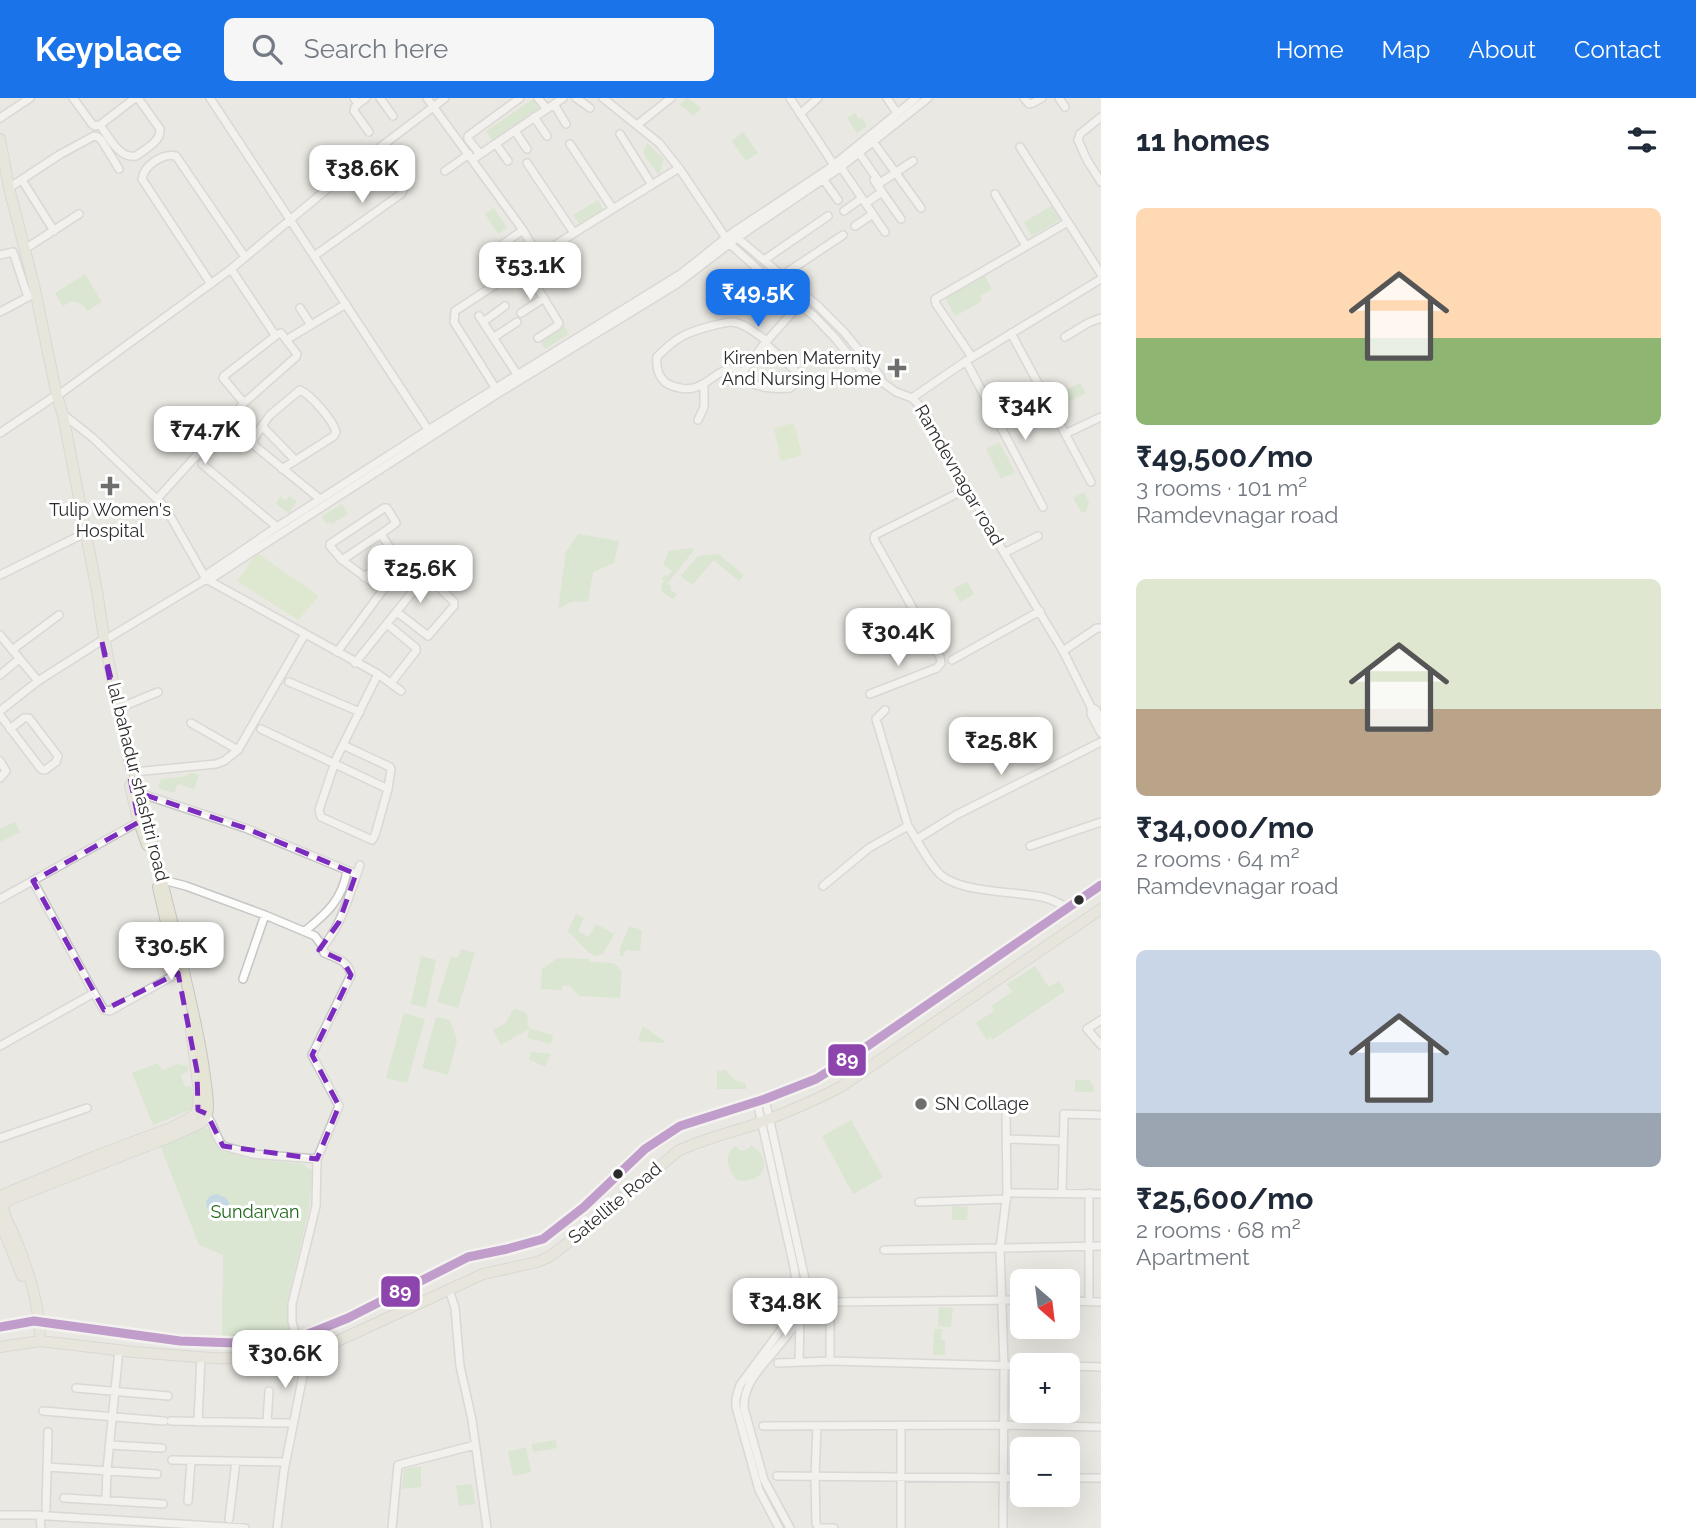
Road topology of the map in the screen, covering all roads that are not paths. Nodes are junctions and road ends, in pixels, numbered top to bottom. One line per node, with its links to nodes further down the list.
1 (30, 98): 33 (street)
2 (74, 98): 35 (street)
3 (136, 98): 35 (street); 35 (street)
4 (210, 98): 76 (street)
5 (366, 98): 23 (street)
6 (380, 98): 30 (street)
7 (427, 98): 24 (street)
8 (445, 98): 24 (street)
9 (520, 98): 48 (street)
10 (538, 98): 25 (street)
11 (563, 98): 25 (street)
12 (576, 98): 27 (street)
13 (603, 98): 36 (street)
14 (671, 98): 36 (street)
15 (790, 98): 29 (street)
16 (818, 98): 29 (street)
17 (887, 98): 28 (street)
18 (916, 98): 28 (street)
19 (929, 98): 42 (street)
20 (1024, 98): 21 (street)
21 (1042, 98)
22 (1059, 98): 26 (street)
23 (356, 101): 38 (street)
24 (433, 106): 46 (street); 50 (street)
25 (550, 106): 31 (street); 34 (street)
26 (1065, 107)
27 (590, 108)
28 (897, 113): 42 (street)
29 (800, 114): 54 (street)
30 (393, 116)
31 (534, 117): 37 (street); 40 (street)
32 (1101, 117): 62 (street)
33 (0, 118)
34 (566, 124)
35 (100, 125)
36 (637, 125): 56 (street)
37 (515, 131): 43 (street); 47 (street)
38 (369, 132)
39 (620, 134): 63 (street)
40 (547, 136)
41 (0, 139): 64 (main road, lal bahadur shashtri road)
42 (871, 139): 49 (street); 54 (street); 59 (street)
43 (496, 144): 48 (street); 51 (street)
44 (570, 144): 69 (street)
45 (1020, 147): 77 (street)
46 (379, 148): 76 (street); 89 (street)
47 (527, 149)
48 (480, 154): 50 (street)
49 (858, 154): 54 (street); 59 (street); 65 (street)
50 (471, 156): 58 (street); 80 (street)
51 (508, 161)
52 (913, 161): 59 (street)
53 (527, 163): 82 (street)
54 (837, 164): 60 (street); 68 (street); 84 (street)
55 (0, 168): 98 (main road)
56 (679, 168): 63 (street); 84 (street)
57 (119, 169): 61 (street)
58 (445, 171)
59 (895, 173): 70 (street)
60 (823, 179): 67 (street); 84 (street)
61 (22, 180): 64 (street); 79 (street)
62 (1101, 183)
63 (652, 185): 69 (street)
64 (9, 188): 87 (main road, lal bahadur shashtri road)
65 (882, 192): 68 (street); 75 (street)
66 (995, 194): 86 (street)
67 (838, 201)
68 (864, 201): 71 (street); 73 (street)
69 (613, 208): 82 (street)
70 (920, 208)
71 (844, 211)
72 (79, 214): 79 (street)
73 (873, 214): 78 (street); 81 (street)
74 (828, 216): 92 (street)
75 (901, 219)
76 (290, 220): 89 (street); 91 (street)
77 (1068, 222): 86 (street); 96 (street)
78 (855, 226)
79 (54, 230): 87 (street)
80 (523, 230): 85 (street); 90 (street)
81 (885, 232)
82 (574, 233): 90 (street)
83 (843, 235): 95 (street)
84 (731, 238): 92 (street, Ramdevnagar road); 101 (street, Ramdevnagar road); 118 (street); 123 (street)
85 (502, 244)
86 (1026, 246): 116 (street)
87 (25, 249): 98 (main road, lal bahadur shashtri road)
88 (0, 255): 98 (street)
89 (314, 256): 100 (street)
90 (538, 256): 93 (street)
91 (245, 257): 94 (street); 97 (street)
92 (764, 260): 95 (street, Ramdevnagar road)
93 (524, 266): 99 (street); 123 (street)
94 (231, 270): 97 (street); 109 (street)
95 (783, 275): 121 (street, Ramdevnagar road)
96 (1101, 277): 110 (street, Ramdevnagar road)
97 (211, 284): 124 (street)
98 (32, 295): 104 (street); 124 (main road, lal bahadur shashtri road)
99 (544, 298): 105 (street); 114 (street)
100 (346, 304): 108 (street); 132 (street)
101 (799, 305): 115 (street); 121 (street, Ramdevnagar road)
102 (505, 306): 113 (street)
103 (300, 308): 108 (street)
104 (0, 311)
105 (521, 313)
106 (1101, 318): 112 (street)
107 (517, 322): 113 (street)
108 (311, 325): 111 (street)
109 (273, 332)
110 (1010, 333): 116 (street, Ramdevnagar road); 133 (street)
111 (291, 337)
112 (1065, 337)
113 (493, 338): 118 (street)
114 (538, 338)
115 (766, 342): 117 (street); 119 (street); 122 (street)
116 (969, 358): 125 (street, Ramdevnagar road); 141 (street)
117 (743, 373): 119 (street); 122 (street)
118 (517, 374): 123 (street)
119 (800, 375): 120 (street)
120 (824, 381)
121 (882, 382): 125 (street, Ramdevnagar road)
122 (704, 384): 129 (street)
123 (497, 391): 132 (street)
124 (55, 397): 127 (main road, lal bahadur shashtri road); 131 (street); 144 (main road)
125 (912, 398): 138 (street, Ramdevnagar road)
126 (244, 403): 126 (street); 139 (street)
127 (63, 415): 139 (street); 160 (main road, lal bahadur shashtri road)
128 (1101, 417): 133 (street)
129 (698, 420)
130 (261, 426): 134 (street); 134 (street); 136 (street)
131 (0, 433)
132 (430, 433): 140 (street); 151 (street)
133 (1065, 434): 137 (street)
134 (295, 460): 136 (street)
135 (202, 464): 142 (street)
136 (282, 469): 140 (street)
137 (1091, 482)
138 (968, 488): 146 (street, Ramdevnagar road); 174 (street)
139 (157, 499): 151 (street)
140 (320, 499): 142 (street)
141 (1044, 508)
142 (277, 527): 151 (street)
143 (381, 534): 147 (street); 148 (street); 148 (street)
144 (81, 535): 149 (street); 160 (main road)
145 (1038, 536): 146 (street, Ramdevnagar road)
146 (1004, 553): 153 (street, Ramdevnagar road)
147 (395, 556): 150 (street); 152 (street)
148 (342, 560): 150 (street)
149 (0, 575)
150 (364, 577): 152 (street)
151 (207, 578): 158 (street); 160 (street)
152 (383, 590): 163 (street)
153 (1040, 611): 162 (street, Ramdevnagar road); 165 (street)
154 (397, 612): 154 (street); 156 (street)
155 (59, 615): 161 (street)
156 (387, 624): 166 (street); 171 (street)
157 (1101, 628): 162 (street)
158 (305, 634): 163 (street); 187 (street)
159 (2, 640): 161 (street)
160 (103, 640): 169 (street); 176 (main road, lal bahadur shashtri road); 194 (main road)
161 (12, 650): 164 (street)
162 (1063, 651): 175 (street, Ramdevnagar road)
163 (337, 652): 166 (street)
164 (19, 659): 168 (street); 169 (street)
165 (952, 660)
166 (355, 663): 167 (street)
167 (378, 674): 171 (street); 178 (street)
168 (0, 675)
169 (38, 681): 179 (street)
170 (289, 682): 178 (street)
171 (391, 683): 172 (street)
172 (401, 691)
173 (158, 692): 176 (street)
174 (870, 694)
175 (1091, 707): 180 (street, Ramdevnagar road); 184 (street, Ramdevnagar road)
176 (119, 708): 190 (main road, lal bahadur shashtri road)
177 (886, 710): 196 (street)
178 (360, 712): 186 (street)
179 (0, 713): 182 (street)
180 (1101, 720)
181 (191, 723): 187 (street)
182 (10, 729): 182 (street)
183 (261, 729): 189 (street)
184 (1101, 733)
185 (1101, 742): 197 (street)
186 (343, 745): 189 (street); 192 (street)
187 (238, 750): 190 (street)
188 (0, 761): 191 (street)
189 (335, 764): 192 (street); 192 (street)
190 (134, 772): 193 (main road, lal bahadur shashtri road)
191 (0, 778)
192 (388, 789)
193 (139, 793): 194 (main road, lal bahadur shashtri road); 200 (street)
194 (142, 820): 202 (main road, lal bahadur shashtri road); 203 (street); 212 (main road)
195 (1101, 822): 198 (street)
196 (908, 826): 197 (street); 205 (street)
197 (916, 839): 207 (street)
198 (1030, 846)
199 (359, 865): 201 (street)
200 (347, 871): 201 (street); 210 (street)
201 (356, 874): 211 (street)
202 (163, 880): 209 (street); 220 (main road, lal bahadur shashtri road)
203 (33, 881): 206 (street); 214 (street)
204 (1101, 885): 207 (main road, Satellite Road)
205 (823, 886)
206 (0, 899)
207 (1067, 908): 218 (main road, Satellite Road)
208 (1101, 909): 223 (main road, Satellite Road)
209 (265, 915): 210 (street); 213 (street)
210 (305, 931): 211 (street)
211 (323, 947): 227 (street)
212 (177, 973): 214 (street); 220 (main road)
213 (243, 979)
214 (93, 992): 217 (street)
215 (1101, 1020): 216 (street)
216 (1101, 1045)
217 (0, 1046)
218 (761, 1100): 223 (street); 248 (main road, Satellite Road)
219 (87, 1108): 224 (street)
220 (202, 1112): 227 (street); 232 (main road)
221 (1006, 1112): 225 (street)
222 (1101, 1115): 226 (street)
223 (766, 1120): 239 (main road, Satellite Road); 245 (street)
224 (0, 1138)
225 (1007, 1139): 226 (street); 231 (street)
226 (1063, 1141): 228 (street)
227 (317, 1159): 248 (street)
228 (1062, 1193): 229 (street); 231 (street)
229 (1089, 1193): 230 (street); 236 (street)
230 (1101, 1194)
231 (1007, 1196): 233 (street); 237 (street)
232 (1, 1201): 246 (main road)
233 (919, 1202)
234 (0, 1221): 246 (main road)
235 (1101, 1246): 236 (street)
236 (1088, 1247): 237 (street); 243 (street)
237 (1000, 1248): 238 (street); 240 (street)
238 (884, 1250)
239 (449, 1289): 252 (main road, Satellite Road); 278 (street)
240 (1002, 1300): 241 (street); 254 (street); 257 (street)
241 (1010, 1300)
242 (1080, 1302): 243 (street)
243 (1088, 1302): 244 (street)
244 (1101, 1302)
245 (797, 1312): 255 (street); 261 (street)
246 (37, 1322): 247 (main road, Satellite Road); 248 (main road, Satellite Road); 249 (main road)
247 (0, 1327)
248 (296, 1339)
249 (37, 1341): 250 (main road, Satellite Road); 251 (main road, Satellite Road)
250 (0, 1348)
251 (119, 1350): 253 (main road, Satellite Road); 263 (street)
252 (302, 1355): 253 (main road, Satellite Road); 283 (street)
253 (201, 1357): 268 (street)
254 (830, 1361): 255 (street); 257 (street)
255 (799, 1362): 256 (street)
256 (778, 1363)
257 (1004, 1365): 258 (street); 272 (street)
258 (1010, 1365)
259 (1080, 1366): 260 (street)
260 (1101, 1367)
261 (746, 1382): 306 (street); 307 (street)
262 (76, 1388): 263 (street)
263 (115, 1391): 265 (street); 267 (street)
264 (269, 1391): 269 (street)
265 (167, 1396)
266 (43, 1411): 267 (street)
267 (112, 1417): 268 (street); 277 (street)
268 (198, 1422): 269 (street)
269 (267, 1423): 270 (street)
270 (288, 1423)
271 (901, 1425): 272 (street); 274 (street); 289 (street)
272 (1003, 1425): 275 (street); 290 (street)
273 (762, 1426): 274 (street)
274 (817, 1426): 288 (street)
275 (1101, 1427)
276 (48, 1432): 284 (street)
277 (109, 1445): 279 (street); 285 (street)
278 (475, 1445): 304 (street); 305 (street)
279 (162, 1448)
280 (172, 1460): 281 (street)
281 (191, 1461): 282 (street); 296 (street)
282 (236, 1461): 283 (street); 300 (street)
283 (285, 1462): 303 (street)
284 (47, 1467): 285 (street); 298 (street)
285 (107, 1470): 286 (street); 295 (street)
286 (157, 1474)
287 (777, 1476): 288 (street)
288 (815, 1476): 289 (street); 308 (street)
289 (902, 1477): 290 (street); 309 (street)
290 (1003, 1478): 291 (street); 310 (street)
291 (1010, 1478)
292 (1080, 1478): 293 (street)
293 (1101, 1478)
294 (64, 1499): 295 (street)
295 (106, 1500): 297 (street)
296 (188, 1501)
297 (163, 1504)
298 (43, 1512): 299 (street); 301 (street); 302 (street)
299 (0, 1515)
300 (229, 1519)
301 (41, 1528)
302 (245, 1528)
303 (277, 1528)
304 (392, 1528)
305 (487, 1528)
306 (779, 1528)
307 (790, 1528)
308 (834, 1528)
309 (901, 1528)
310 (1003, 1528)

